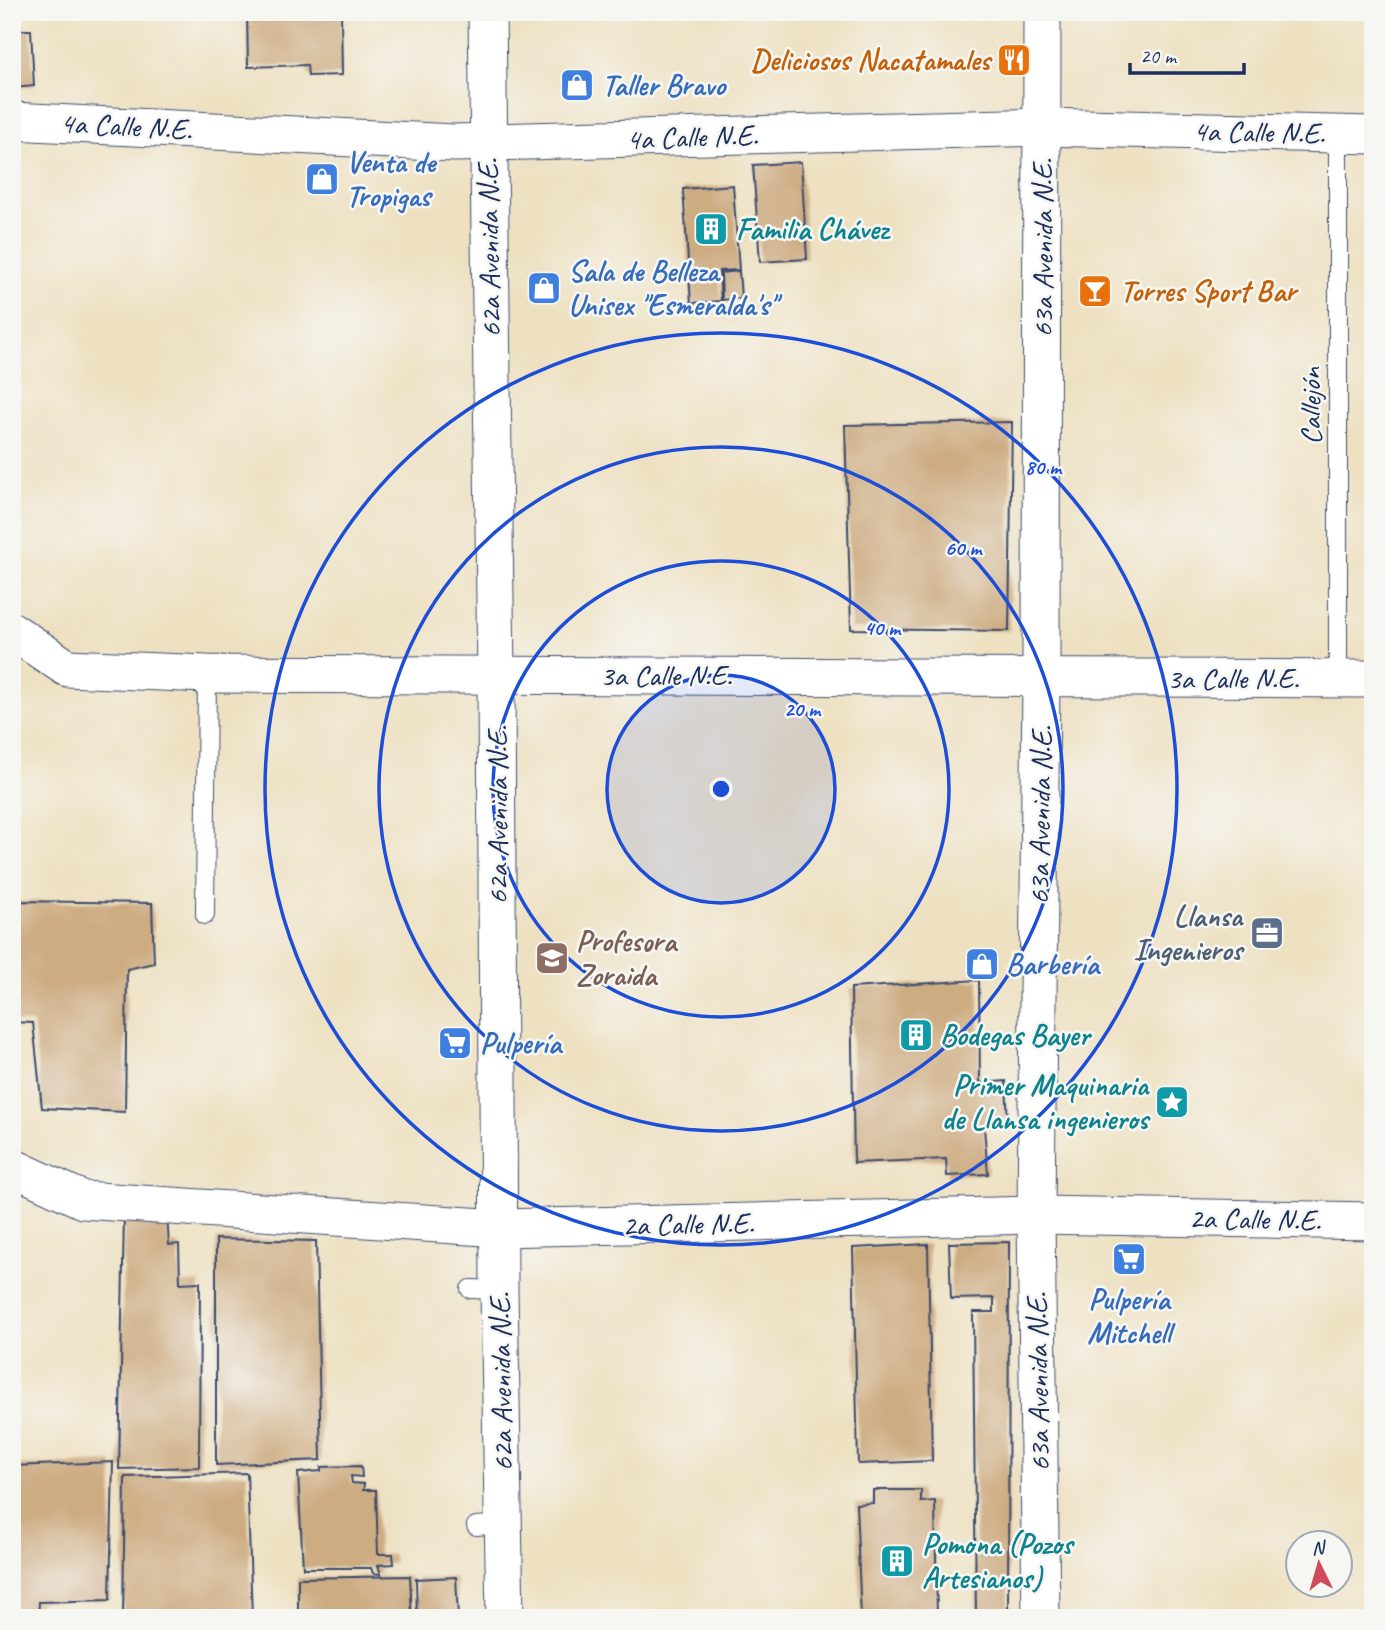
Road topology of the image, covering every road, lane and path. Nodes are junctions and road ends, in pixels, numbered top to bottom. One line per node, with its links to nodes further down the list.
1 (487, 12): 6 (street, 62a Avenida N.E.)
2 (1042, 12): 4 (street, 63a Avenida N.E.)
3 (12, 121): 6 (street, 4a Calle N.E.)
4 (1042, 127): 5 (street, 4a Calle N.E.); 6 (street, 4a Calle N.E.); 10 (street, 63a Avenida N.E.)
5 (1355, 134): 11 (lane, Callejón)
6 (488, 142): 9 (street, 62a Avenida N.E.)
7 (12, 631): 8 (street, 3a Calle N.E.)
8 (207, 674): 9 (street, 3a Calle N.E.); 12 (lane)
9 (496, 674): 10 (street, 3a Calle N.E.); 16 (street, 62a Avenida N.E.)
10 (1041, 678): 11 (street, 3a Calle N.E.); 14 (street, 63a Avenida N.E.)
11 (1355, 679)
12 (205, 915)
13 (12, 1167): 16 (street, 2a Calle N.E.)
14 (1036, 1216): 15 (street, 2a Calle N.E.); 16 (street, 2a Calle N.E.); 18 (street, 63a Avenida N.E.)
15 (1373, 1221)
16 (499, 1228): 17 (street, 62a Avenida N.E.)
17 (505, 1618)
18 (1041, 1618)

